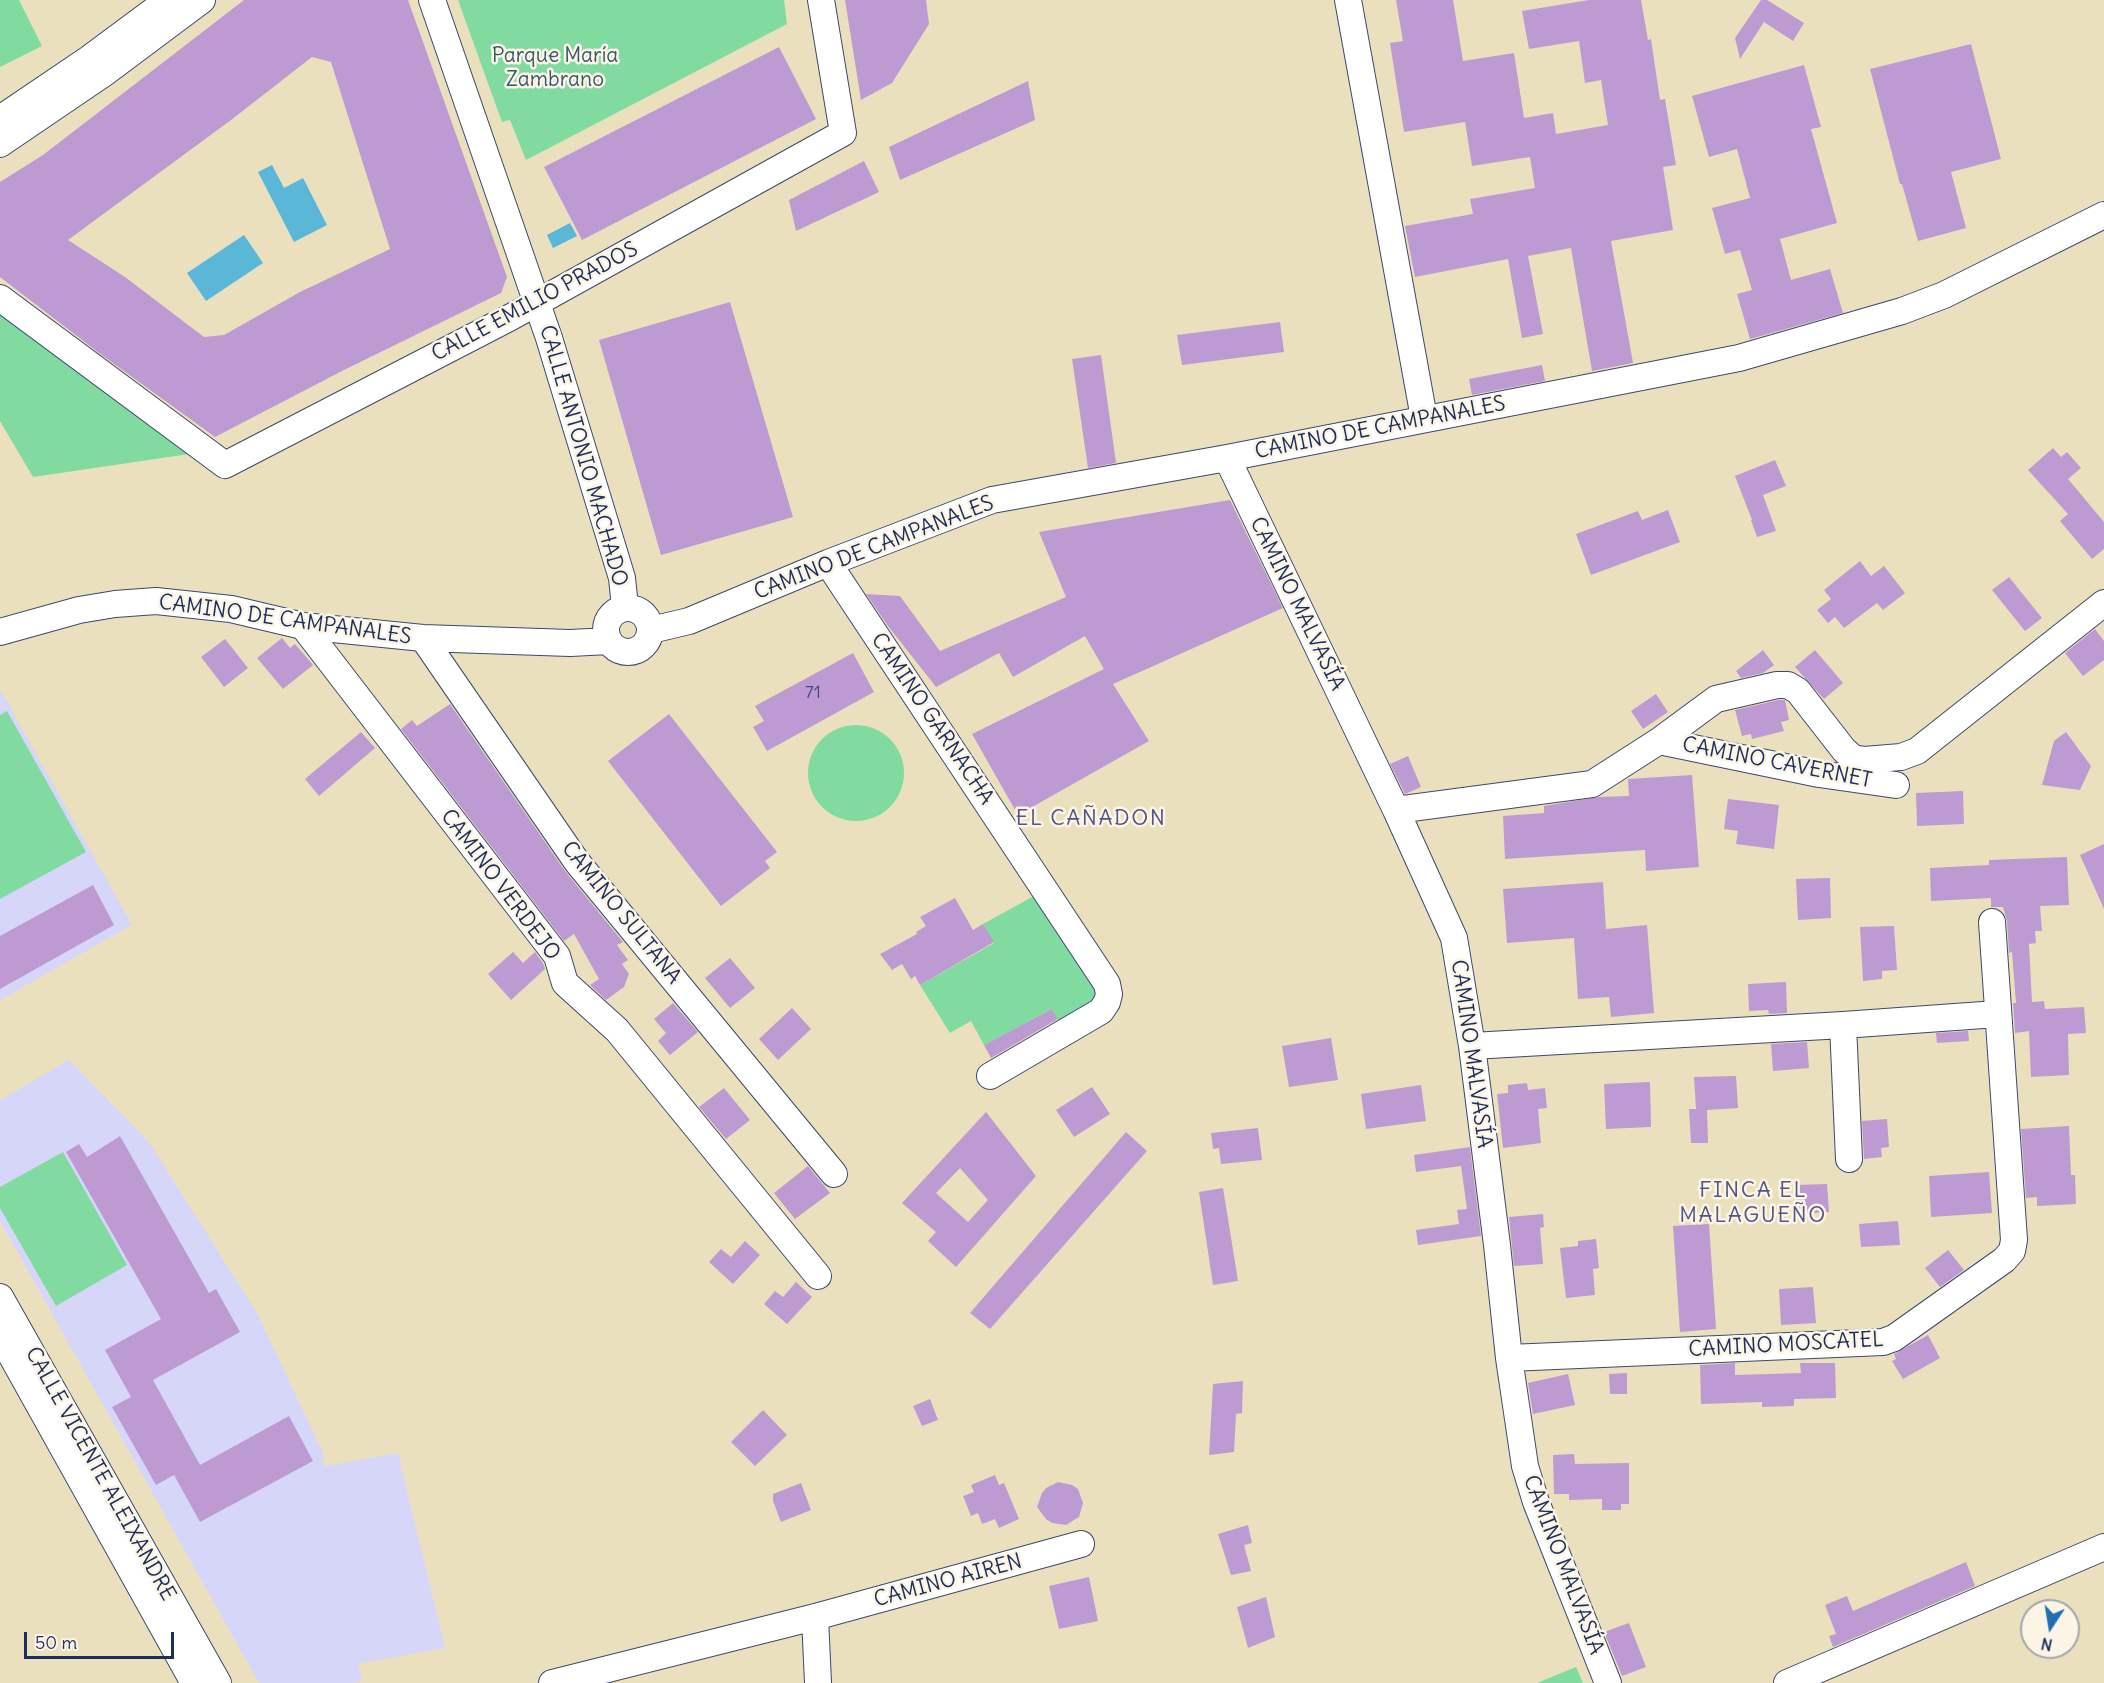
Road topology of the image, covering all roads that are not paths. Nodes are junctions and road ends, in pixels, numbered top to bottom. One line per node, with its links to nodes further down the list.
1 (168, 0): 6 (street)
2 (202, 0): 7 (street)
3 (432, 0): 10 (street, CALLE ANTONIO MACHADO)
4 (821, 0): 10 (street, CALLE EMILIO PRADOS)
5 (1348, 0): 11 (street)
6 (0, 119)
7 (0, 144)
8 (2104, 215): 11 (street, CAMINO DE CAMPANALES)
9 (0, 298): 10 (street, CALLE EMILIO PRADOS)
10 (537, 302): 15 (street, CALLE ANTONIO MACHADO)
11 (1424, 418): 12 (street, CAMINO DE CAMPANALES)
12 (1227, 458): 13 (street, CAMINO DE CAMPANALES); 23 (street, CAMINO MALVASÍA)
13 (828, 563): 17 (street, CAMINO DE CAMPANALES); 28 (street, CAMINO GARNACHA)
14 (2104, 603): 21 (street)
15 (625, 607): 17 (street); 20 (street)
16 (303, 626): 18 (street, CAMINO DE CAMPANALES); 19 (street, CAMINO DE CAMPANALES); 31 (street, CAMINO VERDEJO)
17 (651, 630): 20 (street)
18 (0, 632)
19 (423, 638): 20 (street, CAMINO DE CAMPANALES); 30 (street, CAMINO SULTANA)
20 (609, 641)
21 (1659, 741): 22 (street, CAMINO CAVERNET); 23 (street)
22 (1896, 784)
23 (1396, 810): 27 (street, CAMINO MALVASÍA)
24 (1992, 922): 25 (street, CAMINO MOSCATEL)
25 (1997, 1014): 26 (street); 34 (street, CAMINO MOSCATEL)
26 (1844, 1025): 27 (street); 29 (street)
27 (1472, 1046): 34 (street, CAMINO MALVASÍA)
28 (990, 1076)
29 (1849, 1159)
30 (834, 1174)
31 (818, 1275)
32 (0, 1297): 39 (street, CALLE VICENTE ALEIXANDRE)
33 (0, 1335): 38 (street)
34 (1509, 1358): 42 (street, CAMINO MALVASÍA)
35 (1081, 1544): 37 (street, CAMINO AIREN)
36 (2104, 1547): 43 (street)
37 (815, 1617): 40 (street, CAMINO AIREN); 41 (street)
38 (194, 1683)
39 (218, 1683)
40 (552, 1683)
41 (818, 1683)
42 (1608, 1683)
43 (1787, 1683)

